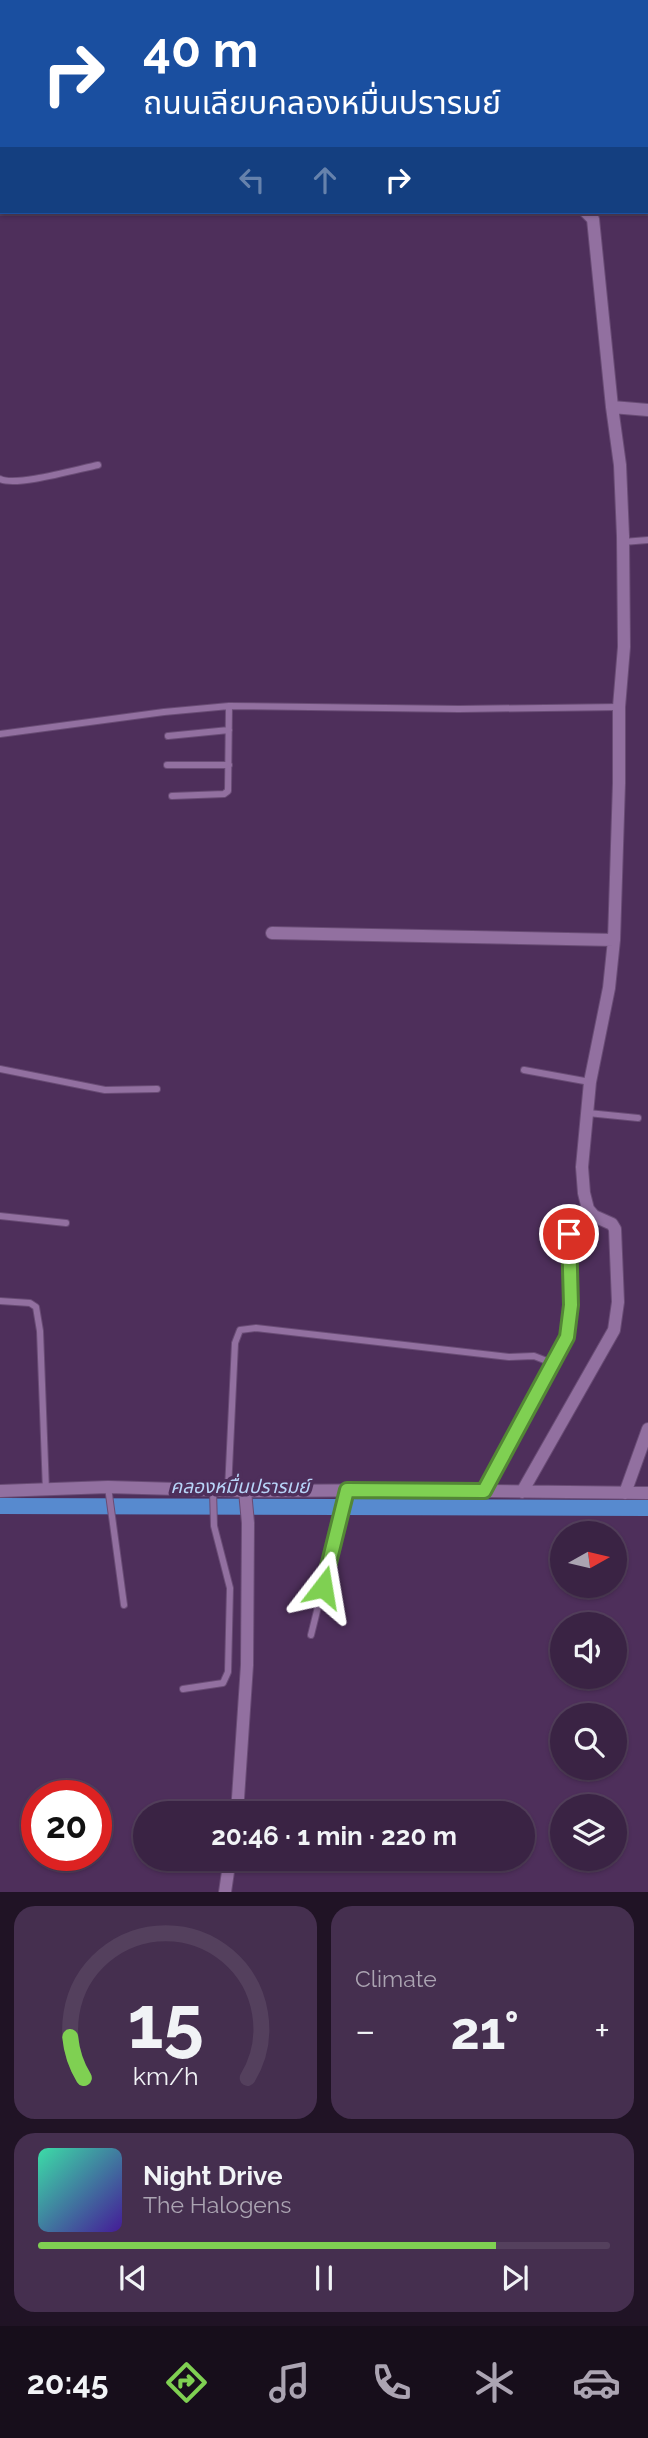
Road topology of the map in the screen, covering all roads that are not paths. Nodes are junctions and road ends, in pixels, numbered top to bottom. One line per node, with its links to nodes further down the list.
1 (588, 214): 2 (street)
2 (612, 407): 3 (street); 7 (street)
3 (648, 411)
4 (98, 465): 5 (lane)
5 (0, 480)
6 (648, 540): 7 (lane)
7 (623, 542): 9 (street)
8 (229, 706): 9 (lane); 10 (lane); 11 (lane)
9 (619, 707): 17 (street)
10 (229, 730): 12 (lane); 14 (lane)
11 (0, 734)
12 (168, 736)
13 (167, 765): 14 (lane)
14 (229, 765): 15 (lane)
15 (172, 796)
16 (272, 933): 17 (street)
17 (614, 940): 20 (street)
18 (0, 1069): 21 (lane)
19 (524, 1070): 20 (lane)
20 (590, 1082): 22 (street)
21 (157, 1089)
22 (588, 1113): 23 (lane); 38 (street)
23 (638, 1118)
24 (569, 1211): 28 (lane)
25 (0, 1216): 26 (lane)
26 (66, 1223)
27 (0, 1301): 35 (lane)
28 (552, 1363): 32 (lane); 37 (lane)
29 (648, 1429): 39 (street)
30 (108, 1487): 31 (street); 35 (street); 41 (lane)
31 (213, 1490): 32 (street); 43 (lane)
32 (228, 1490): 36 (street)
33 (347, 1490): 36 (street); 37 (street); 42 (lane)
34 (0, 1491): 35 (street)
35 (46, 1491)
36 (246, 1491): 44 (street)
37 (484, 1491): 38 (street)
38 (522, 1492): 39 (street)
39 (625, 1493): 40 (street)
40 (648, 1493)
41 (124, 1605)
42 (311, 1635)
43 (183, 1689)
44 (238, 1801)
45 (228, 1871): 46 (street)
46 (225, 1892)

